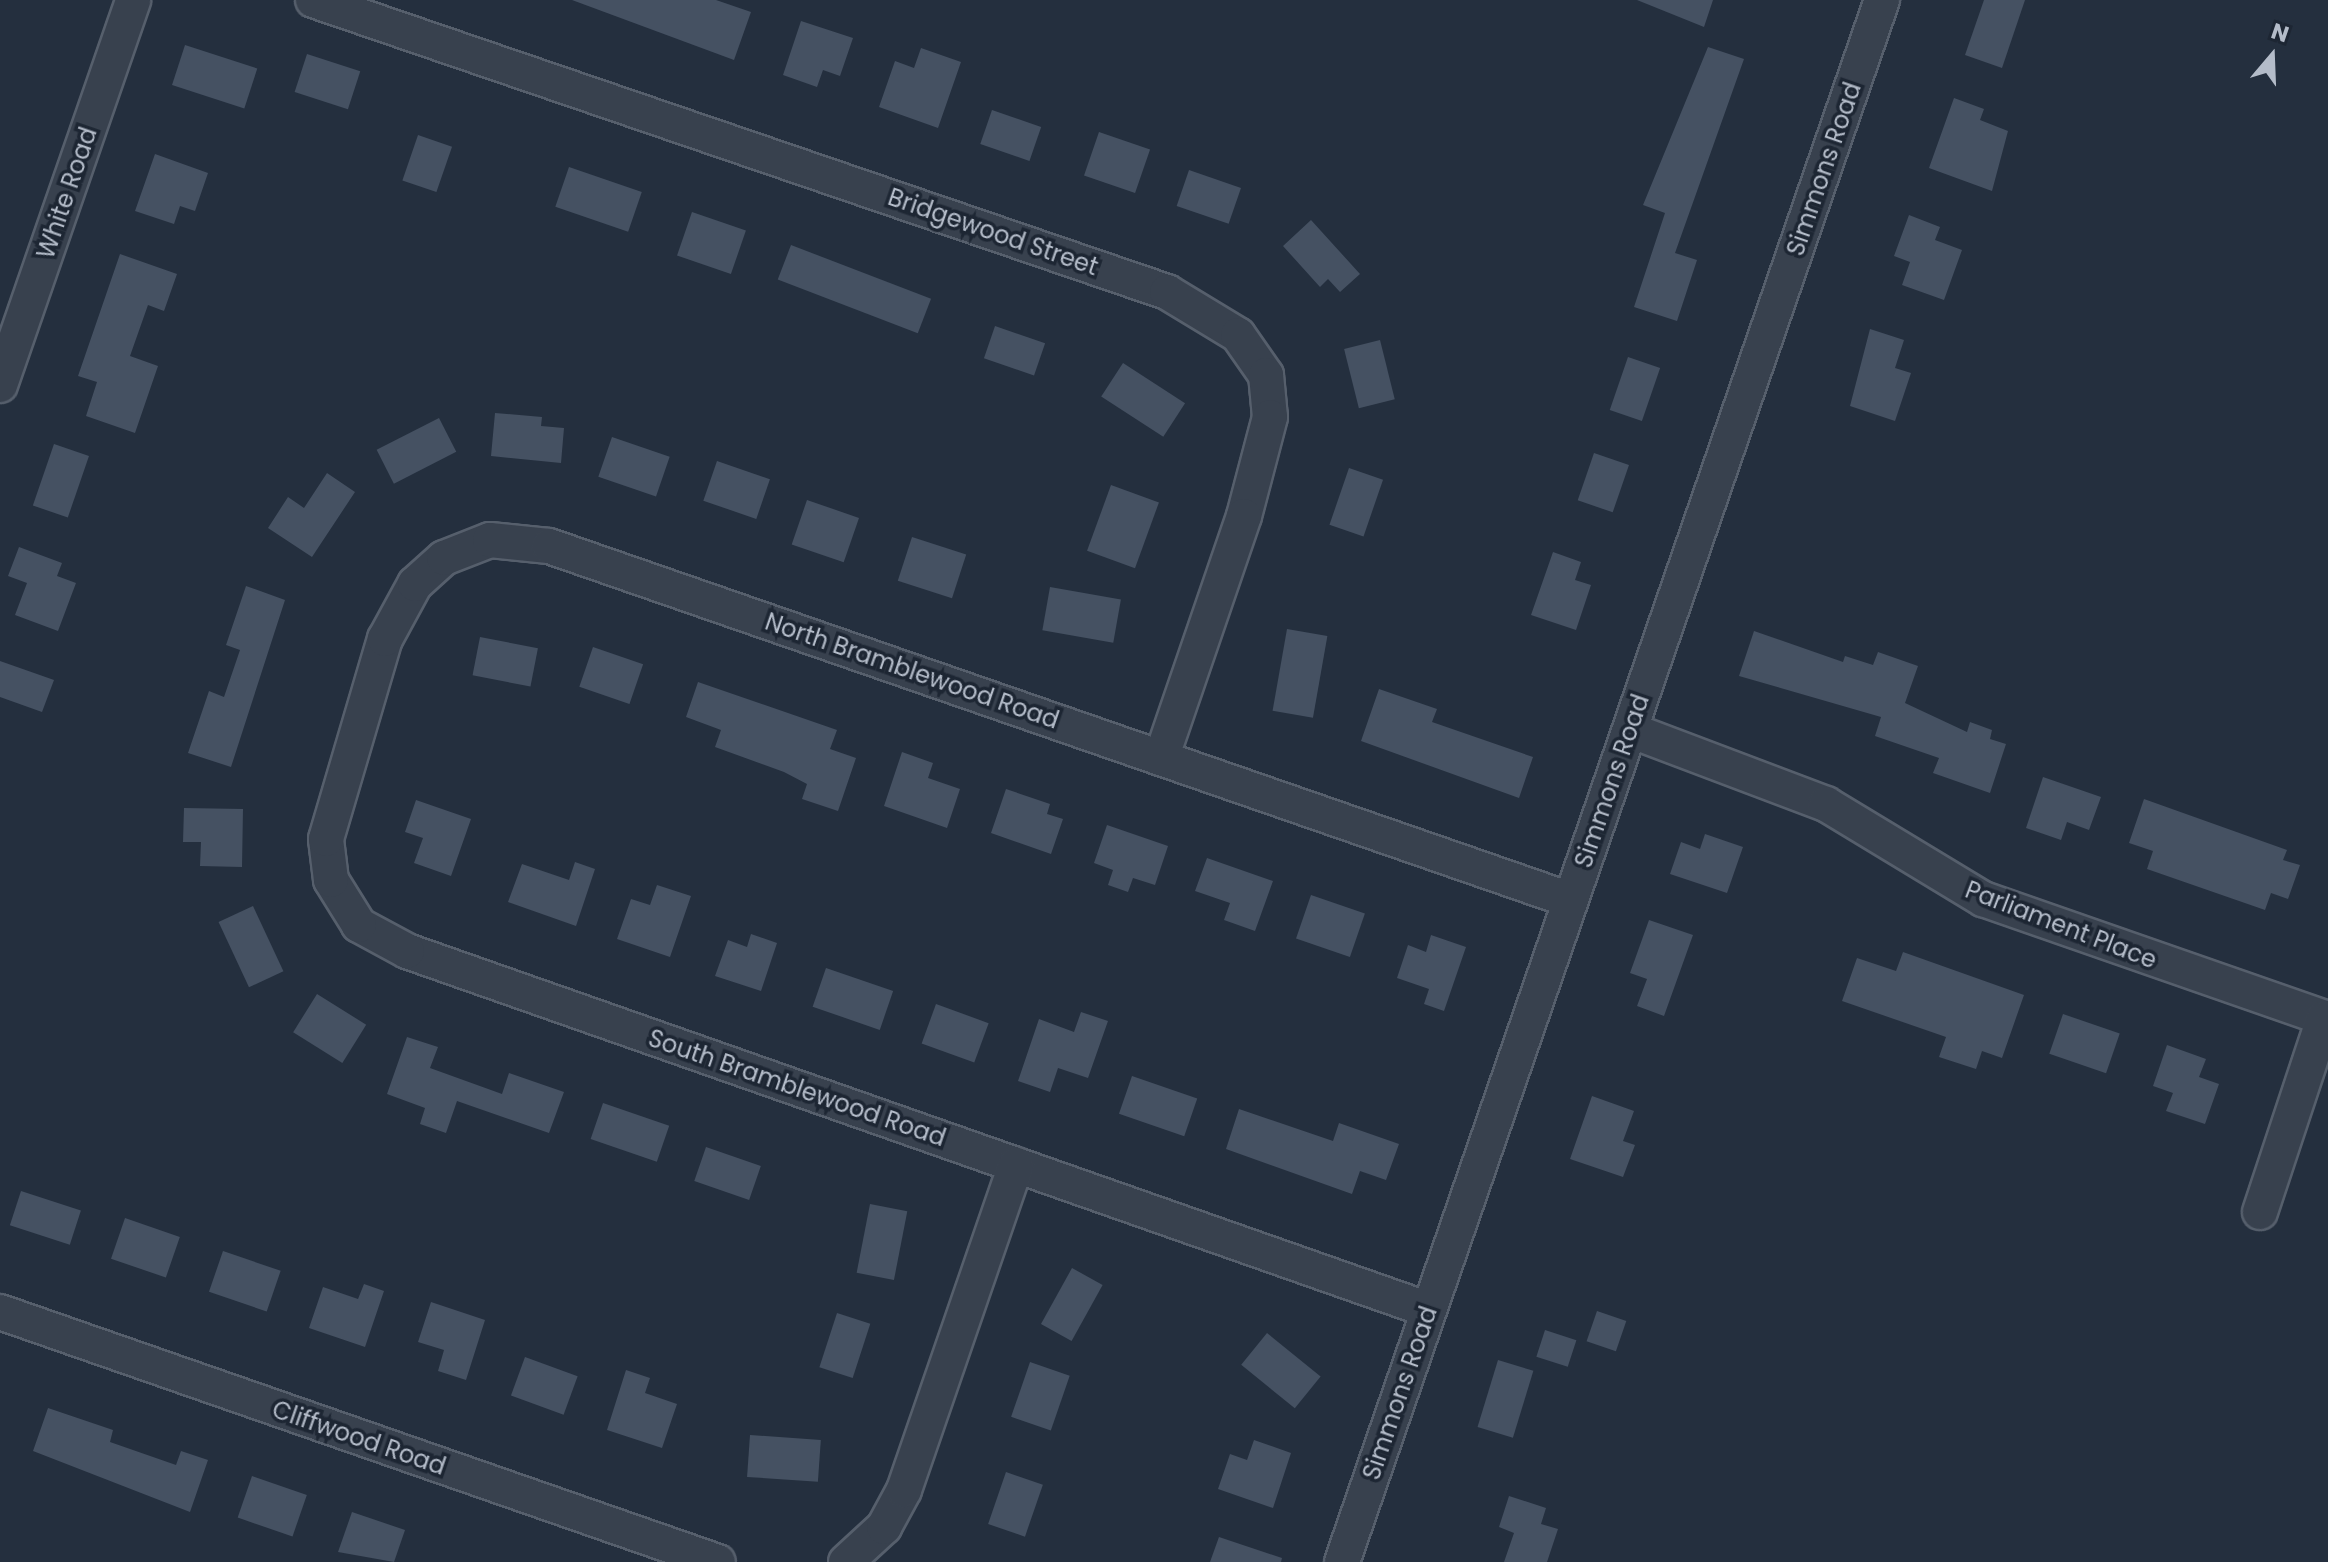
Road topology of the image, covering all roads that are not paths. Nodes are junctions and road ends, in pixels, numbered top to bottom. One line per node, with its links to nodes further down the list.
1 (133, 0): 4 (street, White Road)
2 (313, 0): 7 (street, Bridgewood Street)
3 (1882, 0): 5 (street, Simmons Road)
4 (0, 385)
5 (1630, 730): 8 (street, Simmons Road); 9 (street, Parliament Place)
6 (353, 737): 7 (street, North Bramblewood Road); 10 (street, South Bramblewood Road)
7 (1161, 758): 8 (street, North Bramblewood Road)
8 (1570, 900): 12 (street, Simmons Road)
9 (2326, 1018): 11 (street)
10 (1016, 1165): 12 (street, South Bramblewood Road); 15 (street)
11 (2260, 1212)
12 (1429, 1310): 16 (street, Simmons Road)
13 (0, 1312): 14 (street, Cliffwood Road)
14 (718, 1562)
15 (846, 1562)
16 (1342, 1562)

